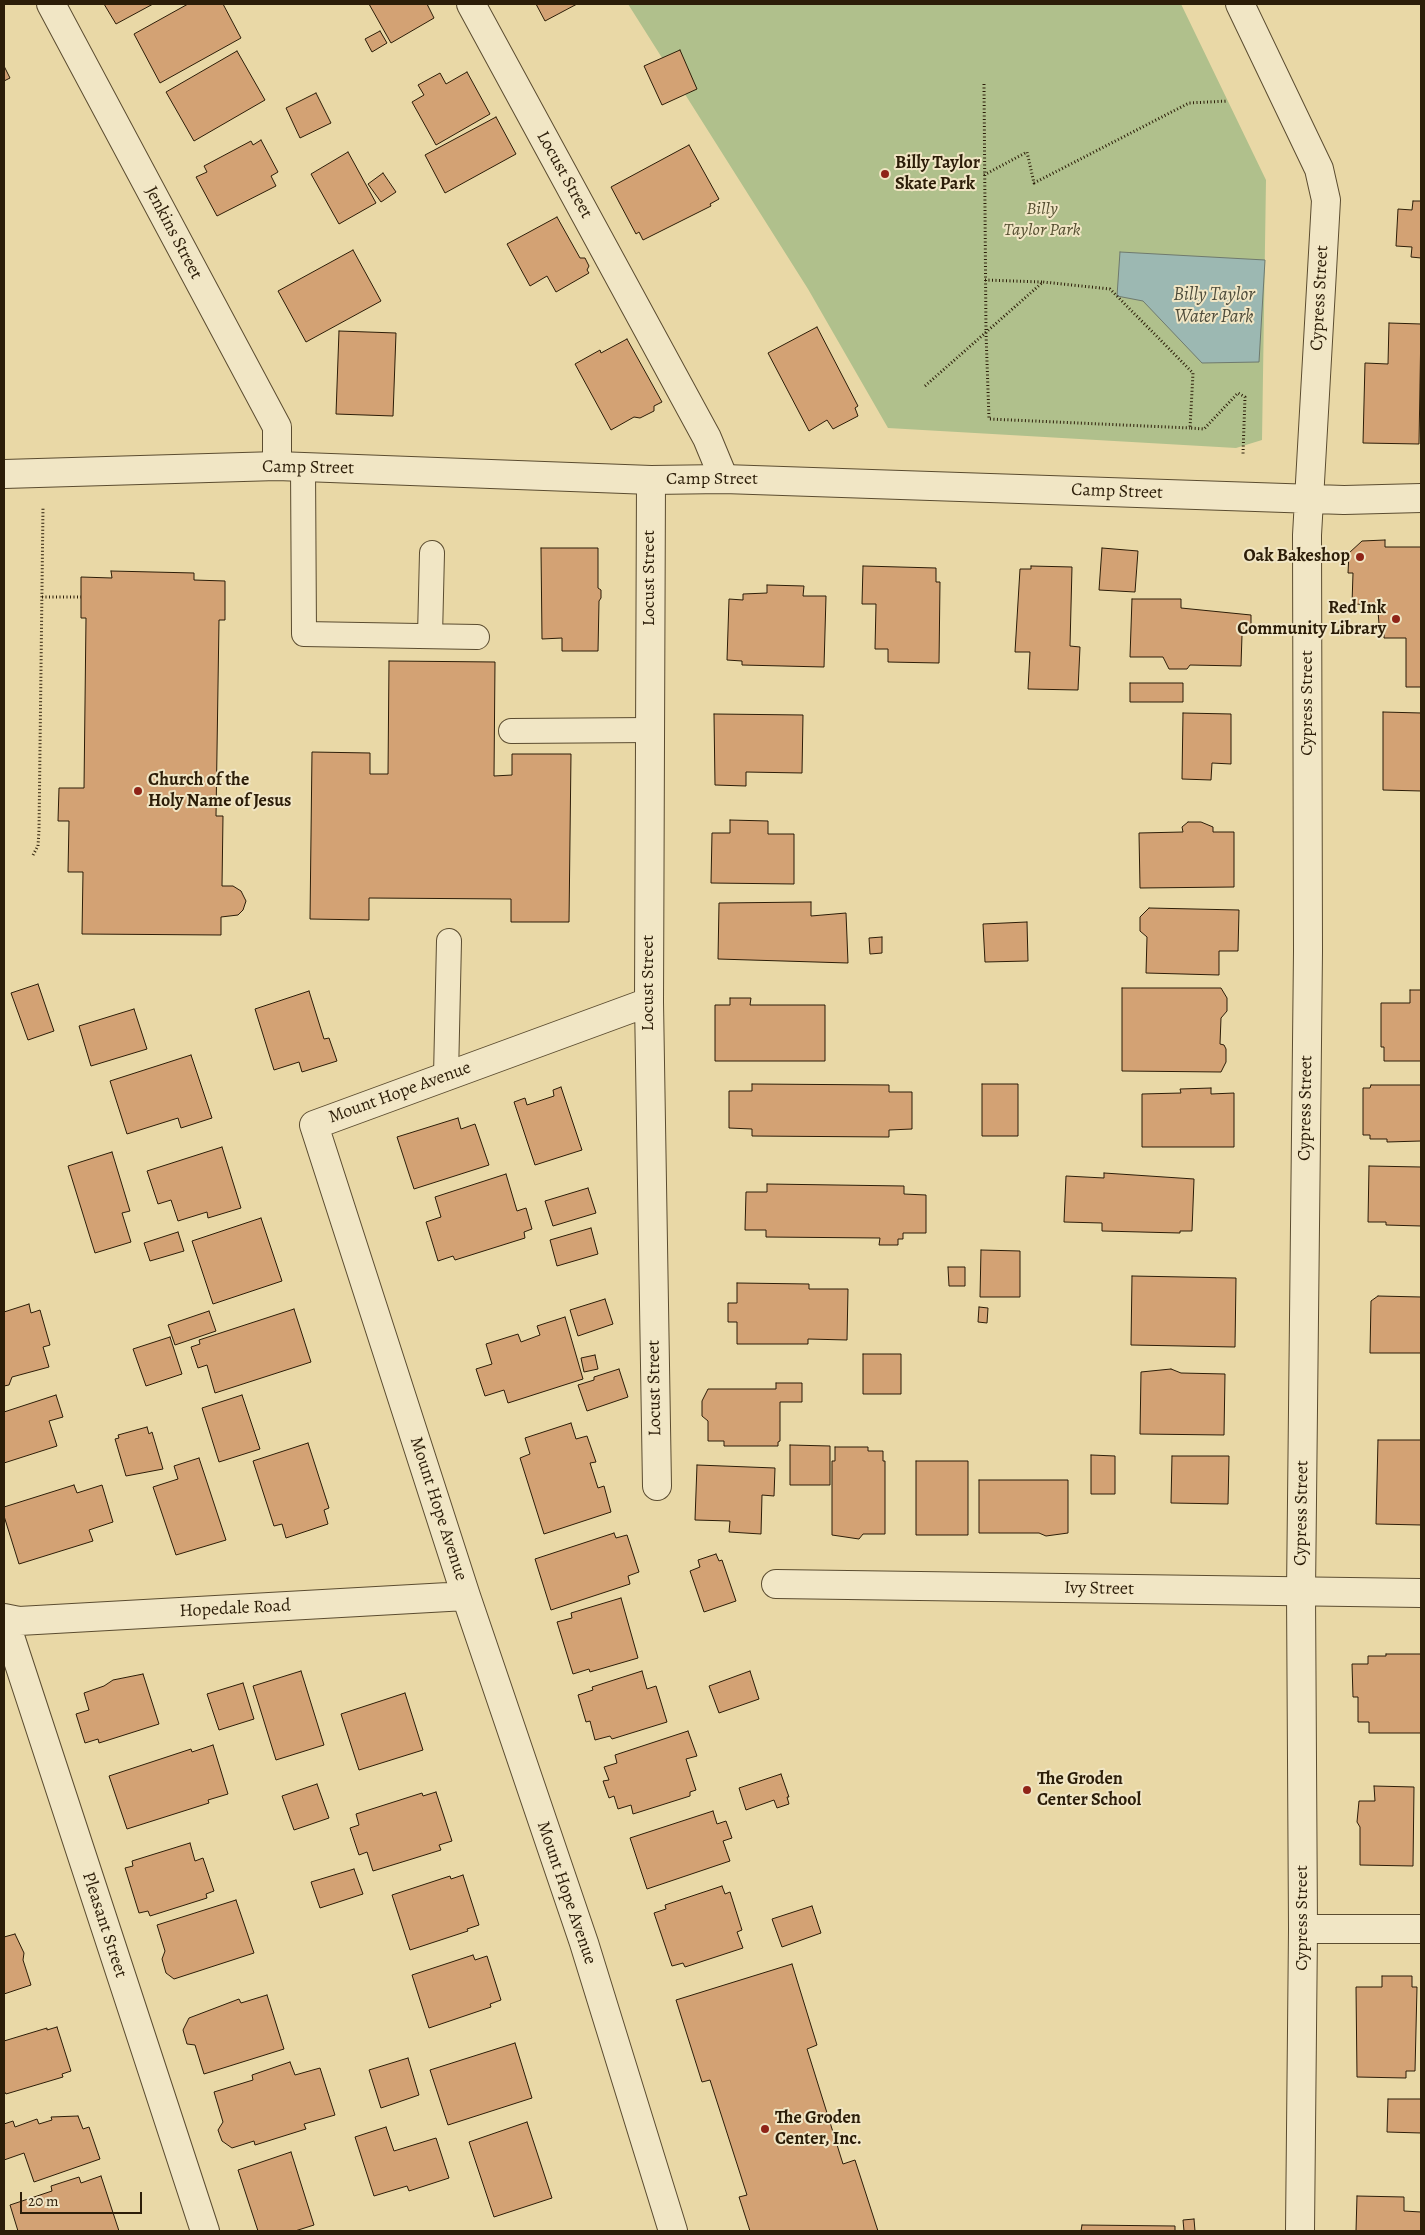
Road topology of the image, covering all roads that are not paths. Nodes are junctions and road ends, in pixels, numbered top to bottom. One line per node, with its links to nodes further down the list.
1 (51, 4): 4 (street, Jenkins Street)
2 (471, 4): 6 (street, Locust Street)
3 (1240, 4): 8 (street, Cypress Street)
4 (290, 466): 5 (street, Camp Street); 7 (street, Camp Street); 11 (lane)
5 (4, 474)
6 (724, 479): 7 (street, Camp Street); 8 (street, Camp Street)
7 (651, 480): 13 (street, Locust Street)
8 (1308, 497): 9 (street, Camp Street); 20 (street, Cypress Street)
9 (1421, 498)
10 (432, 553): 11 (lane)
11 (430, 636): 12 (lane)
12 (477, 637)
13 (650, 730): 14 (lane); 16 (street, Locust Street)
14 (511, 731)
15 (449, 941): 17 (lane)
16 (648, 1002): 17 (street, Mount Hope Avenue); 18 (street, Locust Street)
17 (446, 1076): 22 (street, Mount Hope Avenue)
18 (657, 1486)
19 (776, 1584): 20 (street, Ivy Street)
20 (1301, 1592): 21 (street, Ivy Street); 24 (street, Cypress Street)
21 (1421, 1593)
22 (466, 1596): 23 (street, Hopedale Road); 27 (street, Mount Hope Avenue)
23 (4, 1618): 26 (street, Pleasant Street)
24 (1303, 1929): 25 (street); 28 (street, Cypress Street)
25 (1421, 1929)
26 (204, 2231)
27 (673, 2231)
28 (1300, 2231)

